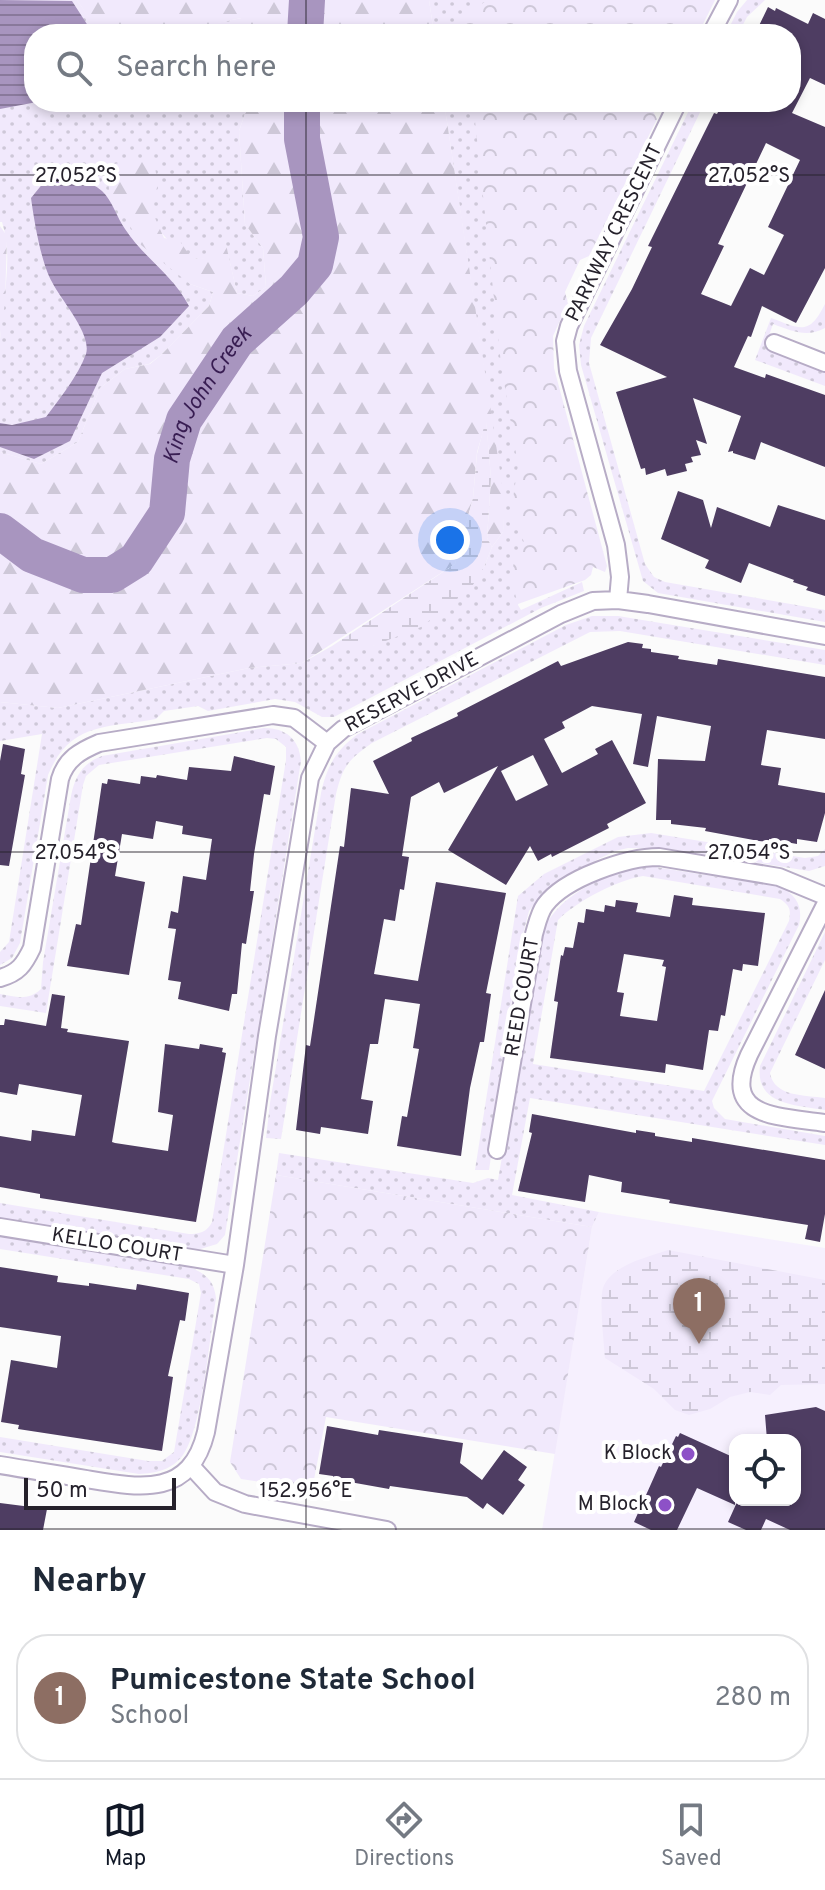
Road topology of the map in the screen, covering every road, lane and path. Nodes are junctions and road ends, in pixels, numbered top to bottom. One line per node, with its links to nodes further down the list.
1 (729, 0): 2 (street)
2 (716, 24)
3 (673, 112): 6 (street, PARKWAY CRESCENT)
4 (774, 343): 5 (street)
5 (824, 360)
6 (618, 600): 7 (street, RESERVE DRIVE); 8 (street, RESERVE DRIVE)
7 (825, 636)
8 (327, 743): 11 (street); 15 (street, RESERVE DRIVE)
9 (825, 896): 13 (street, REED COURT)
10 (825, 905): 12 (street)
11 (0, 978)
12 (825, 1123)
13 (497, 1150)
14 (0, 1227): 15 (street, KELLO COURT)
15 (235, 1265): 17 (street, RESERVE DRIVE)
16 (0, 1465): 17 (street)
17 (191, 1466): 18 (street)
18 (387, 1530)

